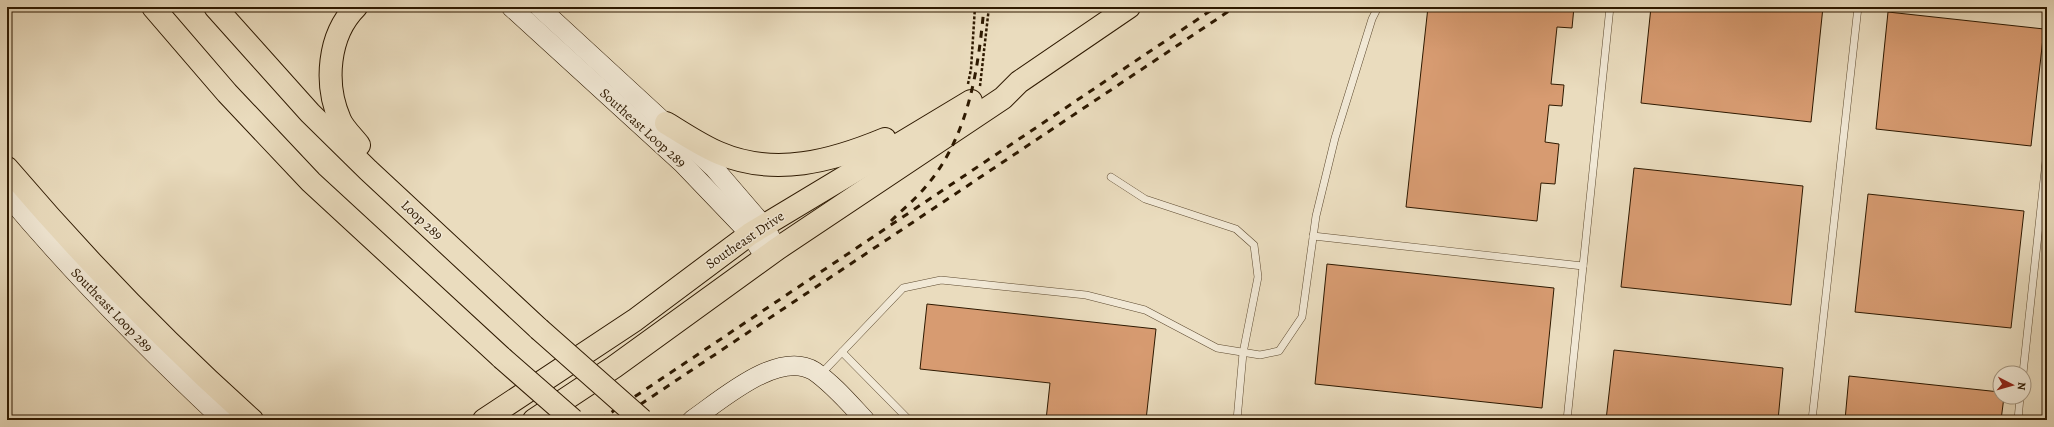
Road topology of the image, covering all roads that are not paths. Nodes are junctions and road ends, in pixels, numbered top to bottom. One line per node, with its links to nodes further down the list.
1 (153, 7): 31 (main road, bridge)
2 (215, 7): 19 (main road, Loop 289)
3 (511, 7): 17 (main road, Southeast Loop 289)
4 (539, 7): 11 (main road, Southeast Loop 289)
5 (1129, 7): 10 (main road, Southeast Drive)
6 (1378, 7): 18 (lane)
7 (1610, 7): 21 (lane)
8 (1858, 7): 38 (lane)
9 (351, 10): 19 (main road)
10 (1019, 82): 12 (main road, Southeast Drive); 20 (main road, Southeast Drive)
11 (666, 123): 12 (main road); 17 (main road, Southeast Loop 289)
12 (935, 123): 17 (main road, Southeast Drive)
13 (2047, 152): 24 (lane)
14 (7, 168): 28 (main road)
15 (1111, 177): 23 (lane)
16 (7, 195): 27 (main road, Southeast Loop 289)
17 (757, 230): 20 (main road, Southeast Loop 289); 29 (main road, Southeast Drive)
18 (1313, 236): 21 (lane); 23 (lane)
19 (450, 246): 32 (main road, Loop 289, bridge)
20 (771, 253): 30 (main road, Southeast Drive)
21 (1583, 266): 37 (lane)
22 (842, 352): 23 (lane); 25 (lane); 35 (lane)
23 (1243, 353): 36 (lane)
24 (2024, 365)
25 (819, 376): 33 (main road); 34 (main road)
26 (2019, 405): 39 (lane)
27 (223, 420)
28 (252, 420)
29 (484, 420)
30 (534, 420)
31 (572, 420)
32 (642, 420)
33 (692, 420)
34 (865, 420)
35 (909, 420)
36 (1237, 420)
37 (1567, 420)
38 (1812, 420)
39 (2018, 420)

